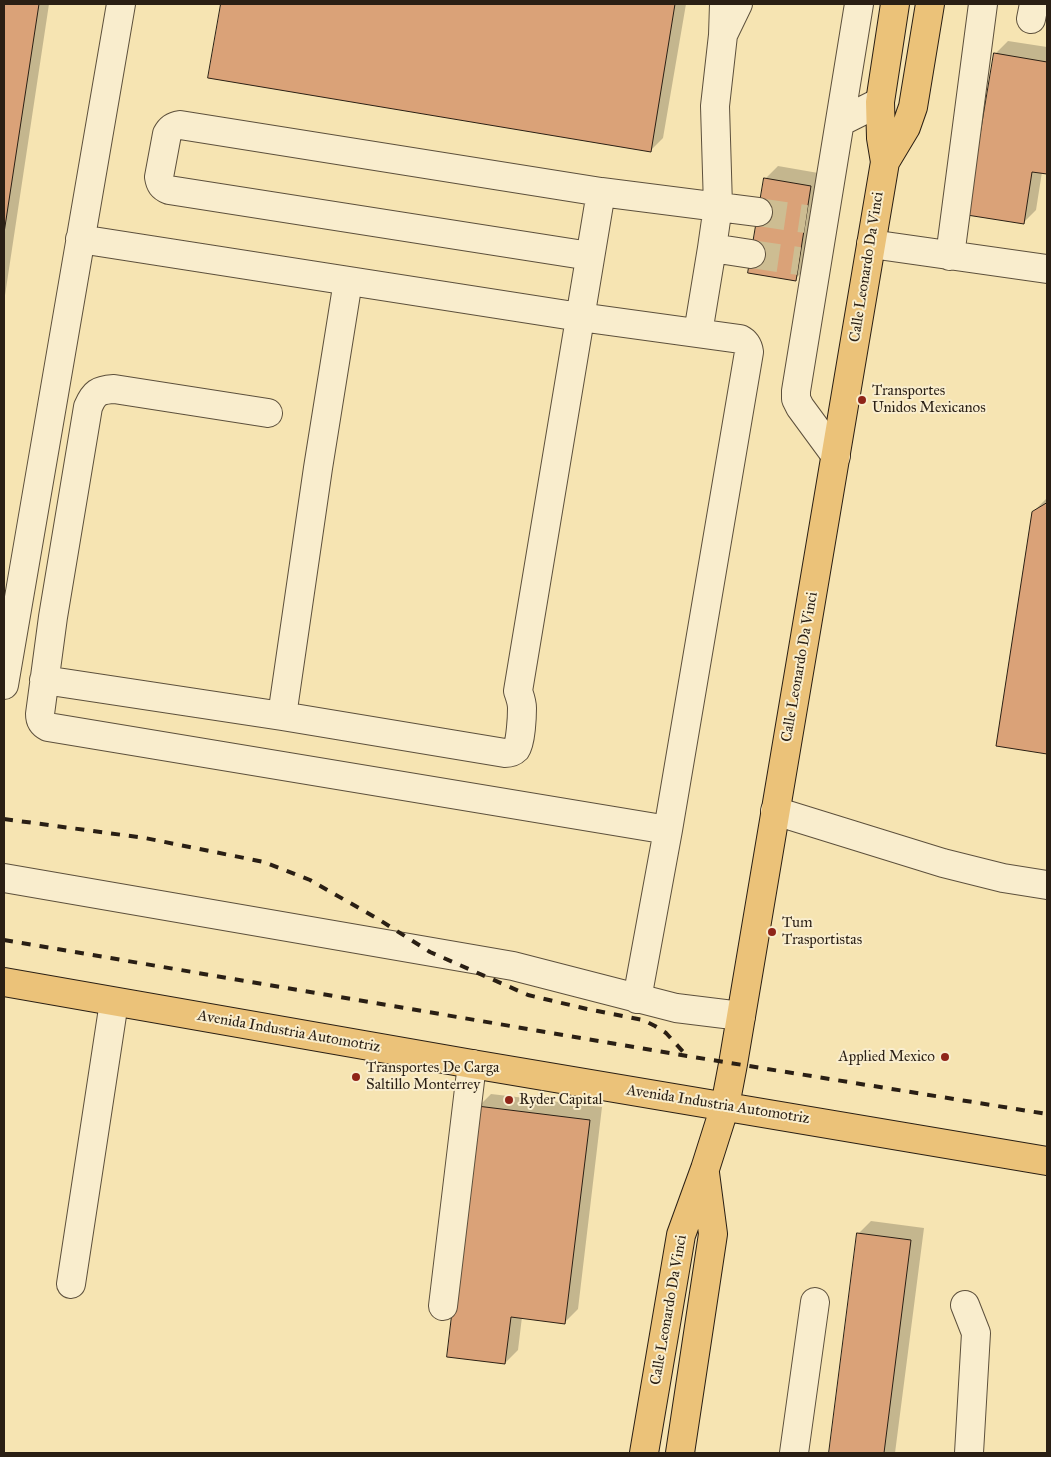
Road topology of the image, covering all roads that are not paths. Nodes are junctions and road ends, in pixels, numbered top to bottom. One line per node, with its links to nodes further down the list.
1 (121, 4): 15 (lane)
2 (724, 4): 8 (lane)
3 (738, 4): 8 (lane)
4 (860, 4): 10 (lane)
5 (895, 4): 9 (main road, Calle Leonardo Da Vinci)
6 (930, 4): 11 (main road, Calle Leonardo Da Vinci)
7 (983, 4): 20 (lane)
8 (723, 35): 13 (lane)
9 (880, 102): 10 (lane); 11 (main road, Calle Leonardo Da Vinci)
10 (840, 122): 26 (lane)
11 (885, 162): 16 (main road, Calle Leonardo Da Vinci)
12 (600, 192): 13 (lane); 19 (lane); 19 (lane)
13 (718, 206): 14 (lane); 17 (lane)
14 (758, 212)
15 (80, 239): 22 (lane); 28 (lane)
16 (871, 244): 20 (lane); 26 (main road, Calle Leonardo Da Vinci)
17 (712, 248): 18 (lane); 24 (lane)
18 (751, 254)
19 (590, 256): 23 (lane)
20 (950, 256): 21 (lane)
21 (1047, 269)
22 (348, 281): 23 (lane); 29 (lane)
23 (580, 317): 24 (lane); 29 (lane)
24 (698, 332): 31 (lane)
25 (268, 413): 27 (lane)
26 (836, 456): 30 (main road, Calle Leonardo Da Vinci)
27 (44, 680): 29 (lane); 31 (lane)
28 (4, 684)
29 (282, 716)
30 (775, 811): 33 (lane); 37 (main road, Calle Leonardo Da Vinci)
31 (668, 830): 35 (lane)
32 (4, 878): 35 (lane)
33 (1047, 885)
34 (4, 982): 36 (main road, Avenida Industria Automotriz)
35 (637, 999): 37 (lane)
36 (114, 1002): 38 (main road, Avenida Industria Automotriz); 42 (lane)
37 (741, 1016): 39 (main road, Calle Leonardo Da Vinci)
38 (472, 1064): 39 (main road, Avenida Industria Automotriz); 44 (lane)
39 (725, 1106): 40 (main road, Avenida Industria Automotriz); 41 (main road, Calle Leonardo Da Vinci)
40 (1047, 1161)
41 (705, 1169): 46 (main road, Calle Leonardo Da Vinci); 47 (main road, Calle Leonardo Da Vinci)
42 (71, 1284)
43 (815, 1302): 48 (lane)
44 (443, 1306)
45 (965, 1306): 49 (lane)
46 (644, 1453)
47 (680, 1453)
48 (794, 1453)
49 (969, 1453)

